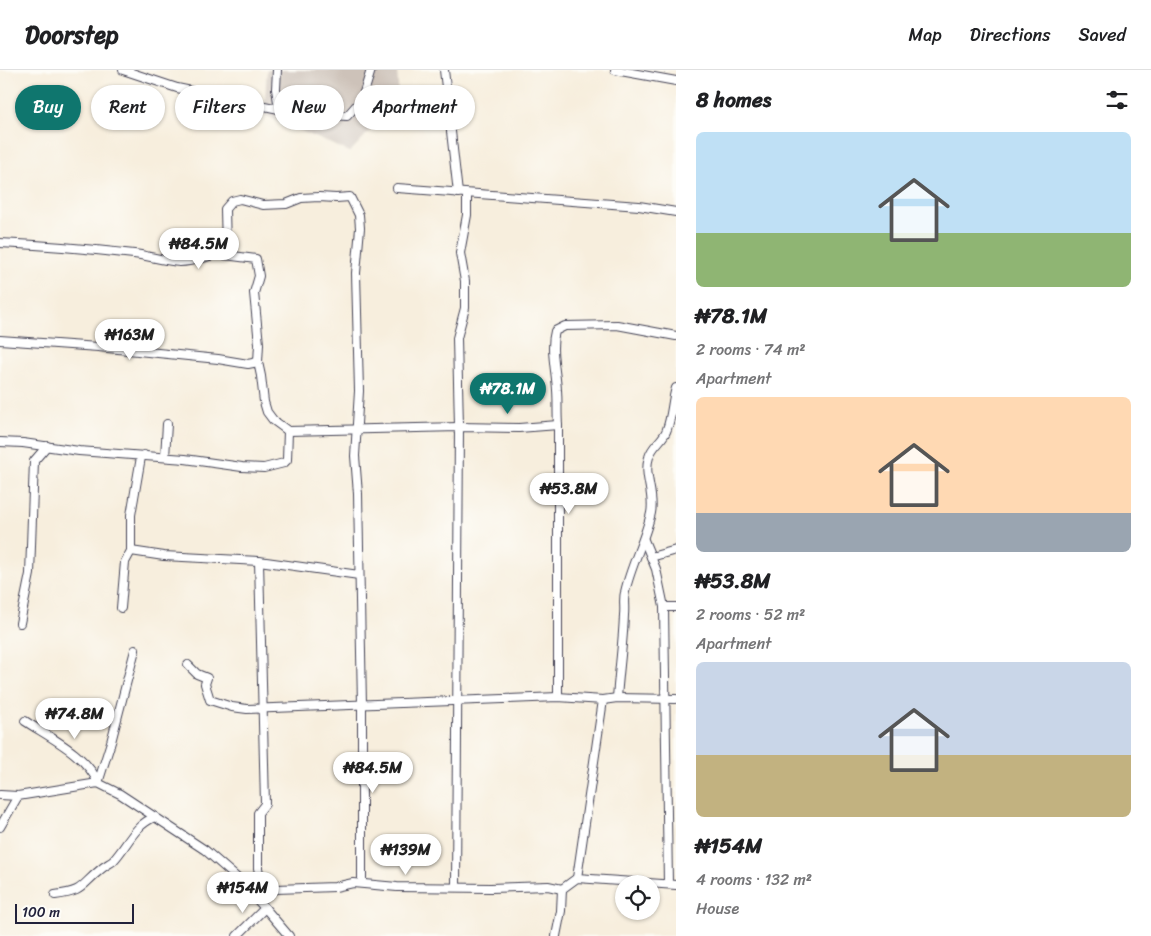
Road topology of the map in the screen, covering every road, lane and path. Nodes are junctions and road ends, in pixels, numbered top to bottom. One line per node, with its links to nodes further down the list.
1 (123, 70): 8 (street)
2 (277, 70): 7 (street)
3 (371, 70): 9 (street)
4 (444, 70): 11 (street)
5 (615, 70): 6 (street)
6 (676, 81)
7 (276, 85)
8 (274, 108)
9 (344, 116)
10 (397, 188): 11 (street)
11 (462, 194): 12 (street); 21 (street)
12 (676, 212)
13 (0, 243): 14 (street)
14 (217, 254): 17 (street); 22 (street)
15 (676, 336): 20 (street)
16 (0, 340): 17 (street)
17 (258, 362): 23 (street)
18 (676, 388): 28 (street)
19 (167, 424): 27 (street)
20 (558, 425): 21 (street); 40 (street)
21 (459, 427): 22 (street); 45 (street)
22 (356, 430): 23 (street); 33 (street)
23 (288, 431): 27 (street)
24 (0, 442): 25 (street)
25 (47, 446): 26 (street); 37 (street)
26 (144, 455): 27 (street); 30 (street)
27 (165, 457)
28 (644, 540): 31 (street); 41 (street)
29 (676, 550): 31 (street)
30 (131, 551): 32 (street); 36 (street)
31 (651, 557): 34 (street)
32 (259, 562): 33 (street); 47 (street)
33 (359, 575): 46 (street)
34 (664, 607): 35 (street); 42 (street)
35 (676, 607)
36 (121, 608)
37 (20, 623)
38 (135, 650): 49 (street)
39 (188, 665): 47 (street)
40 (558, 697): 44 (street); 45 (street)
41 (617, 698): 42 (street); 44 (street)
42 (666, 698): 43 (street); 56 (street)
43 (676, 699)
44 (603, 700): 54 (street)
45 (458, 702): 46 (street); 57 (street)
46 (362, 706): 47 (street); 55 (street)
47 (263, 709): 59 (street)
48 (25, 721): 49 (street)
49 (98, 783): 51 (street); 52 (street)
50 (0, 794): 51 (street)
51 (18, 796): 53 (street)
52 (155, 817): 59 (street); 60 (street)
53 (0, 827)
54 (577, 878): 56 (street); 58 (street)
55 (362, 882): 57 (street); 59 (street)
56 (672, 885)
57 (456, 887): 58 (street)
58 (562, 888): 64 (street)
59 (252, 894): 61 (street)
60 (55, 895)
61 (265, 908): 62 (street); 63 (street)
62 (237, 936)
63 (288, 936)
64 (556, 936)

